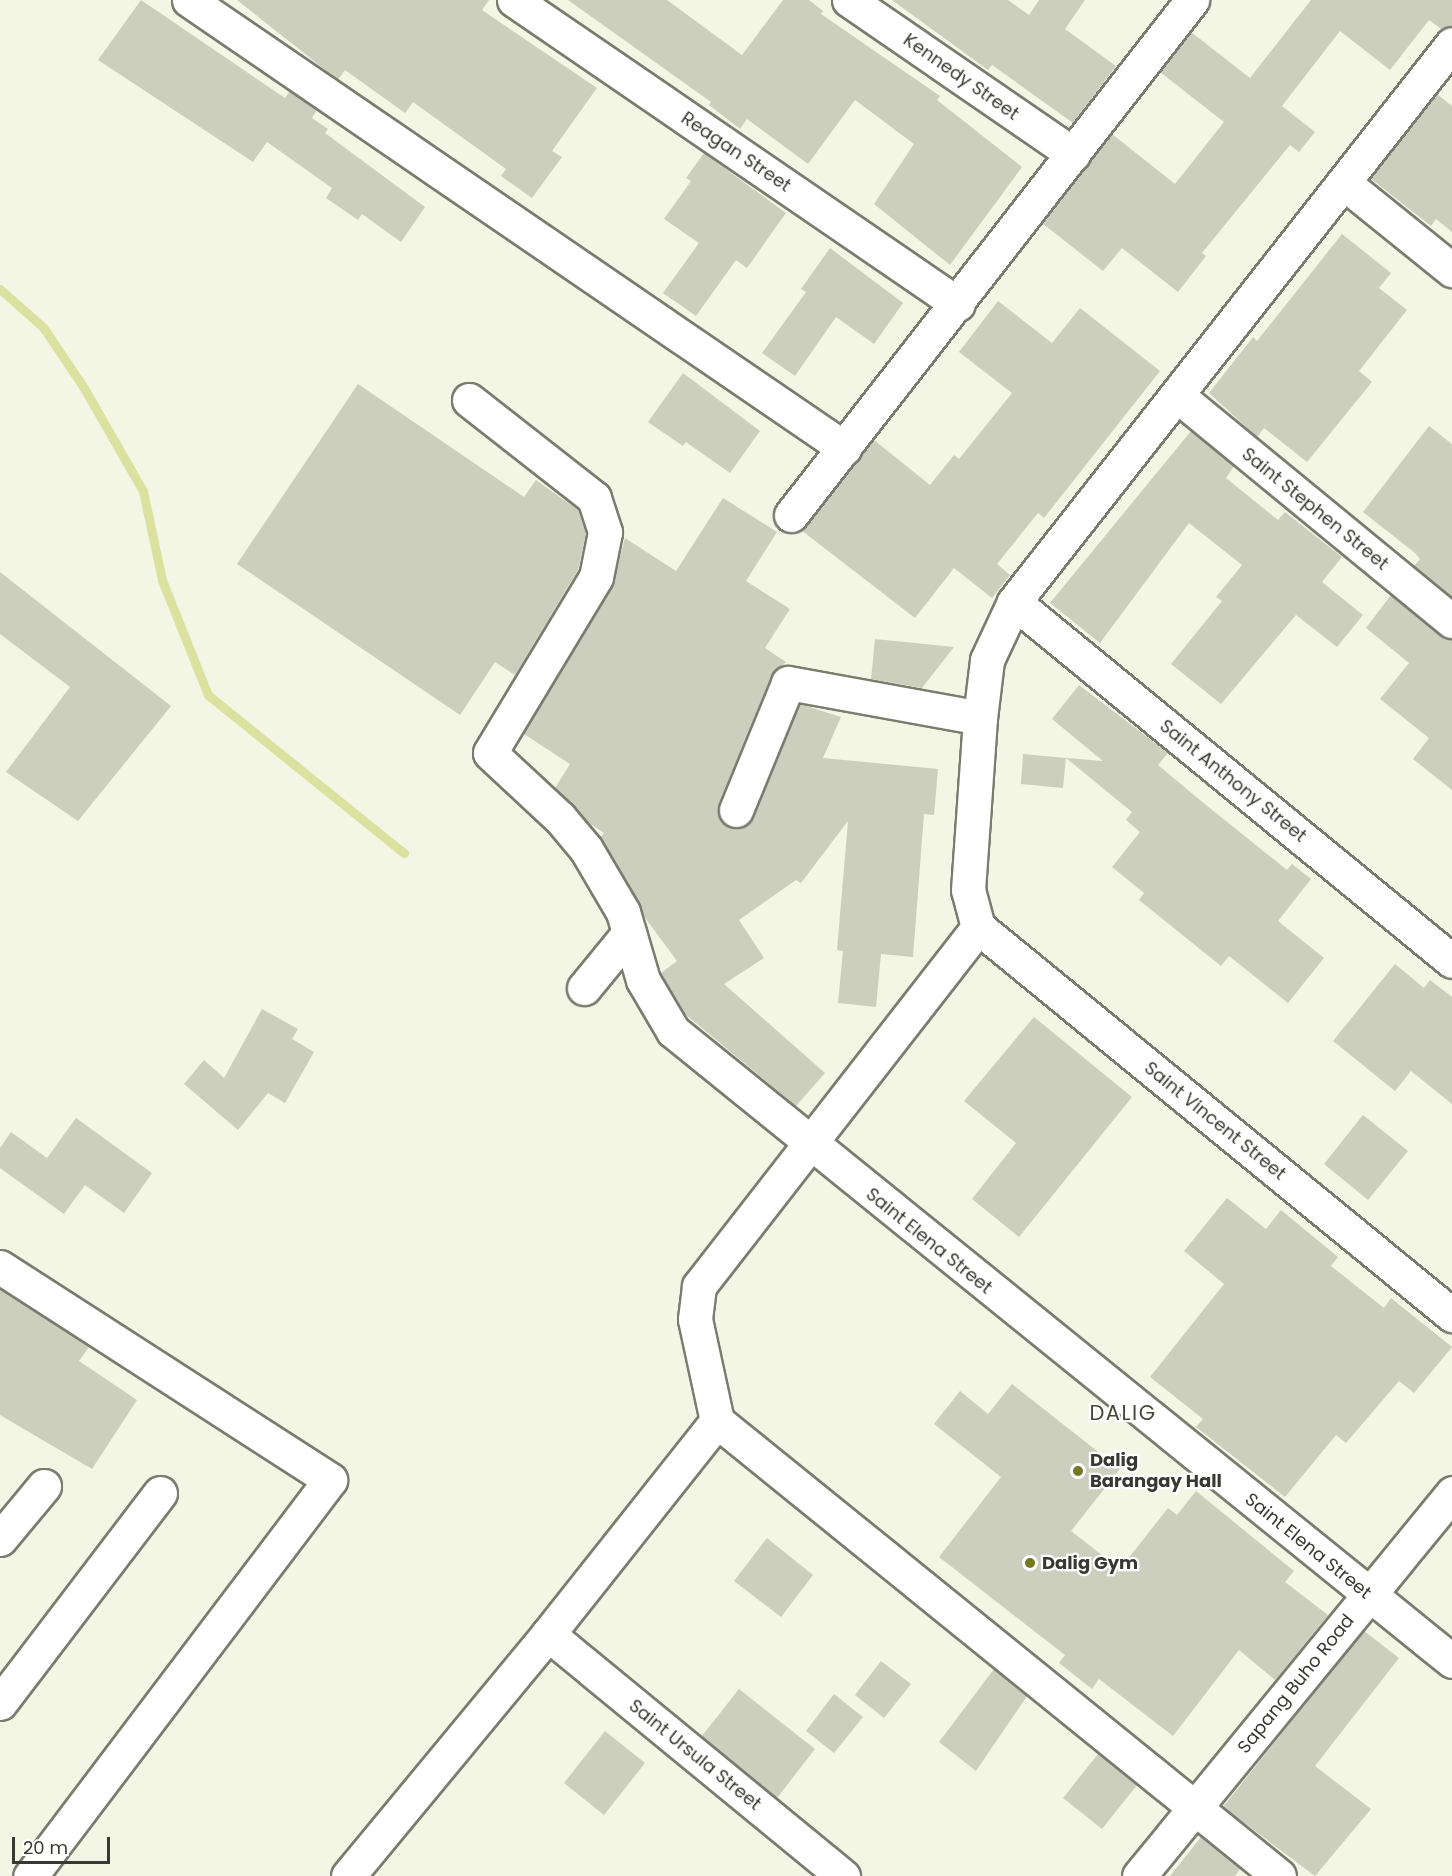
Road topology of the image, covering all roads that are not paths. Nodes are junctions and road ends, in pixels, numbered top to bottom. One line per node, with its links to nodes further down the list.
1 (189, 0): 12 (street)
2 (514, 0): 9 (street, Reagan Street)
3 (849, 0): 6 (street, Kennedy Street)
4 (1191, 0): 6 (street)
5 (1452, 44): 7 (street)
6 (1073, 154): 9 (street)
7 (1344, 183): 8 (street); 10 (street)
8 (1452, 270)
9 (958, 304): 12 (street)
10 (1179, 397): 14 (street); 15 (street, Saint Stephen Street)
11 (469, 400): 19 (street, Saint Elena Street)
12 (844, 448): 13 (street)
13 (791, 515)
14 (1014, 602): 16 (street); 20 (street, Saint Anthony Street)
15 (1452, 621)
16 (980, 718): 17 (street); 18 (street)
17 (736, 810)
18 (978, 927): 22 (street); 24 (street, Saint Vincent Street)
19 (629, 933): 21 (street); 22 (street, Saint Elena Street)
20 (1452, 961)
21 (584, 988)
22 (808, 1144): 25 (street); 30 (street, Saint Elena Street)
23 (0, 1267): 35 (street)
24 (1452, 1315)
25 (717, 1421): 31 (street); 34 (street)
26 (44, 1486): 29 (street)
27 (160, 1493): 33 (street)
28 (1452, 1493): 30 (street, Sapang Buho Road)
29 (0, 1539)
30 (1369, 1595): 32 (street, Saint Elena Street); 34 (street, Sapang Buho Road)
31 (548, 1634): 36 (street); 37 (street, Saint Ursula Street)
32 (1452, 1661)
33 (0, 1703)
34 (1194, 1808): 38 (street, Sapang Buho Road); 39 (street)
35 (30, 1876)
36 (348, 1876)
37 (843, 1876)
38 (1139, 1876)
39 (1279, 1876)

